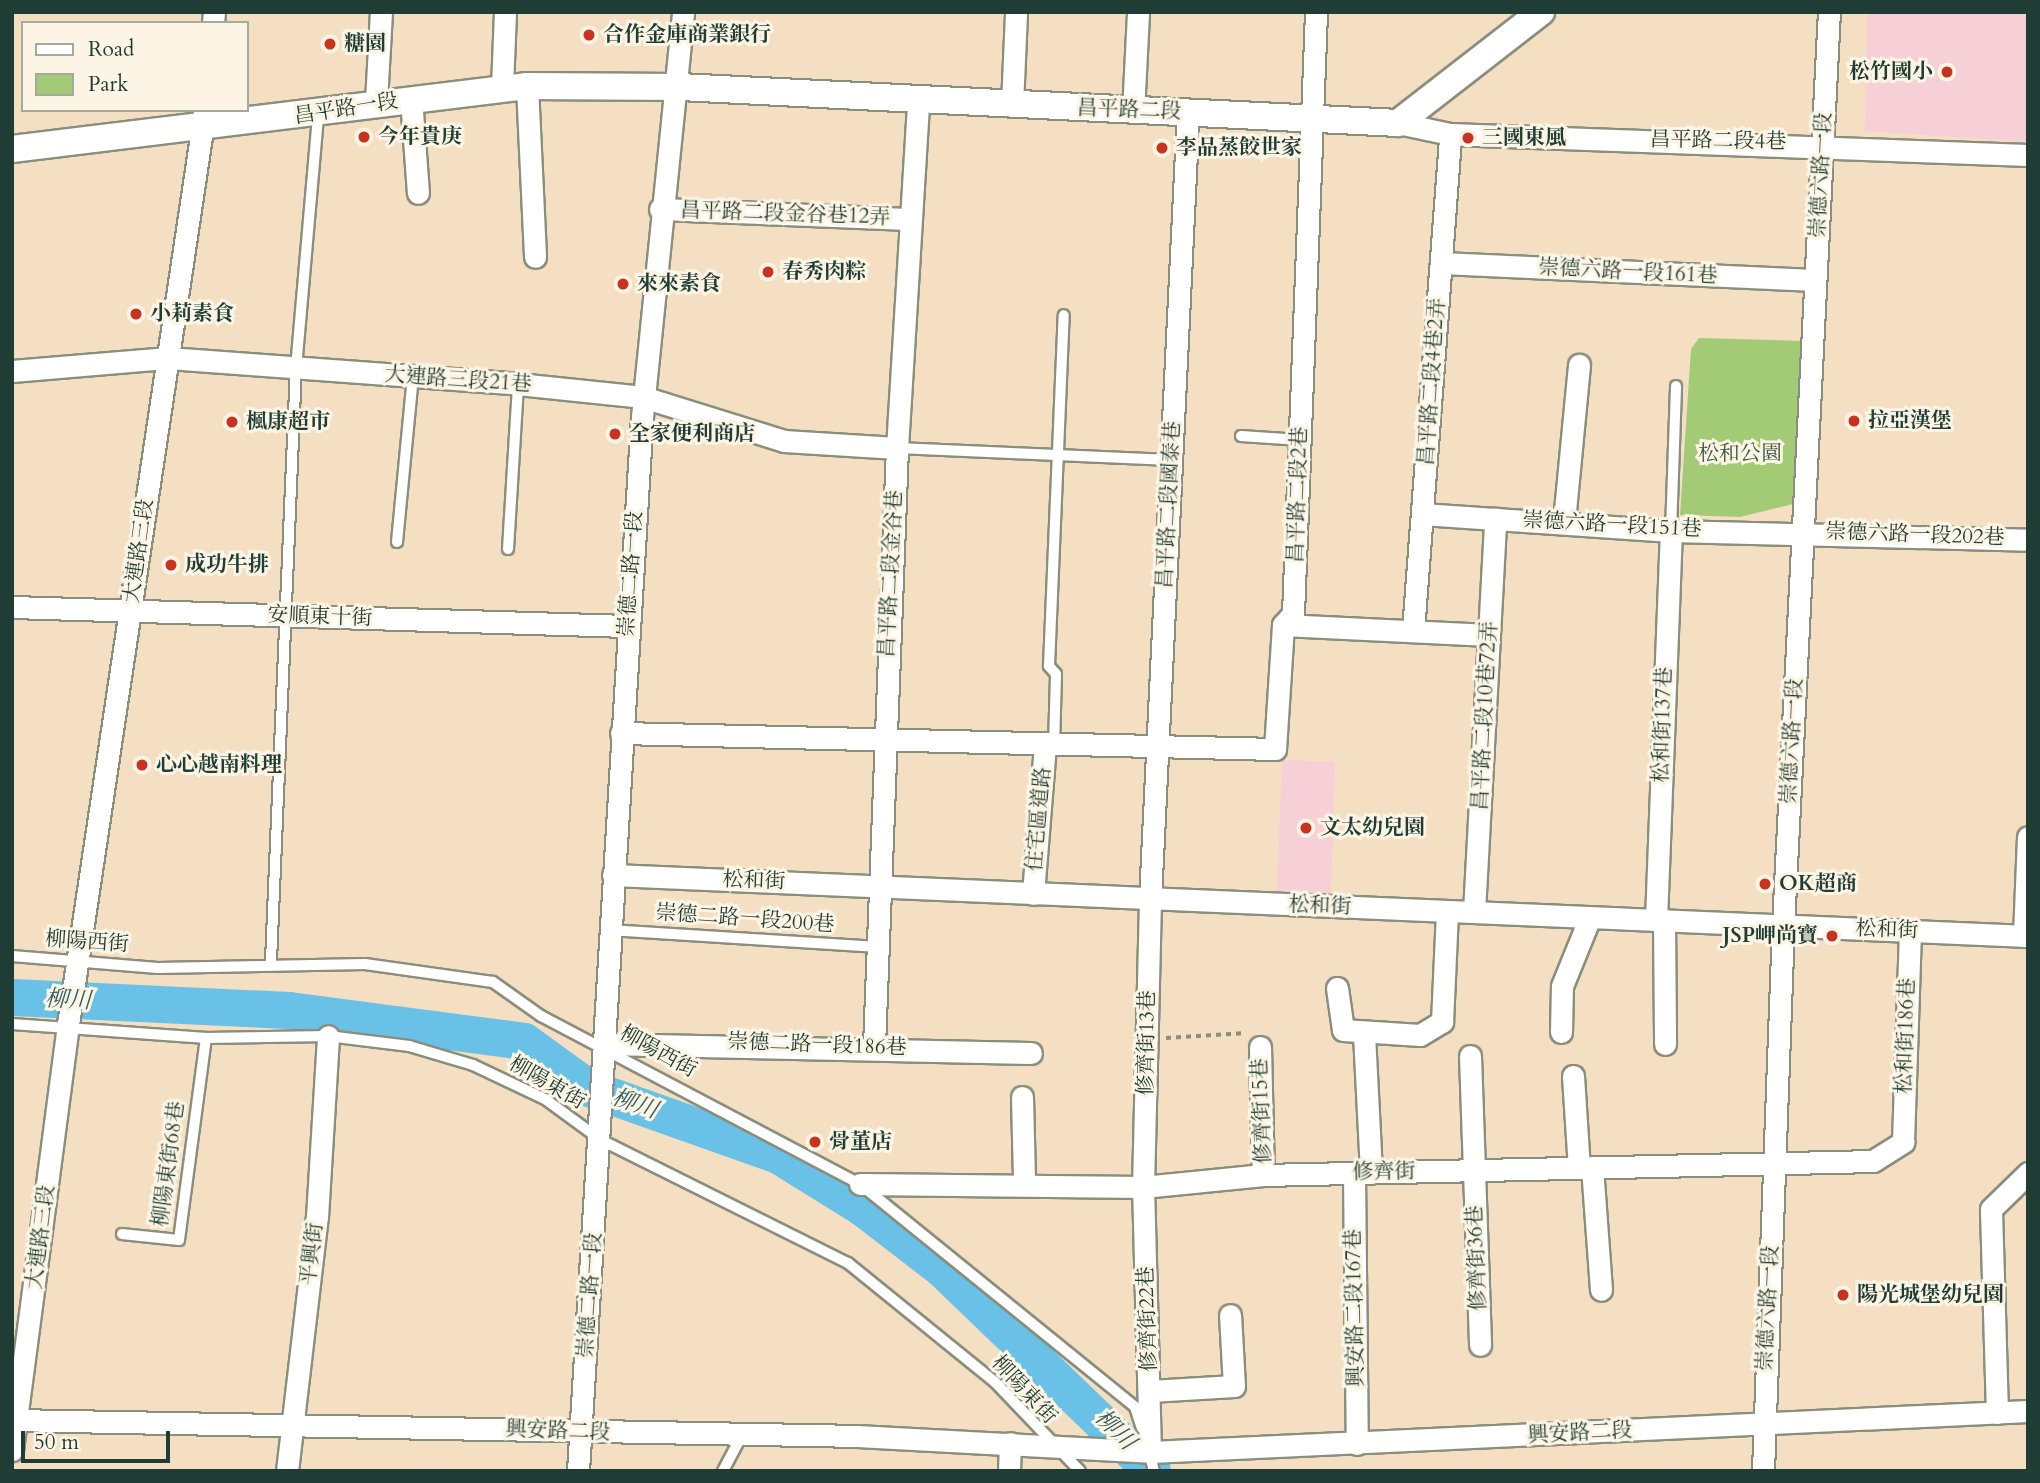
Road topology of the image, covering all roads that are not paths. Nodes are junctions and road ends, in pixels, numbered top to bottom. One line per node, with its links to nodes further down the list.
1 (381, 12): 12 (street)
2 (505, 12): 9 (street)
3 (683, 12): 10 (street, 崇德二路一段)
4 (1016, 12): 14 (street)
5 (1138, 12): 15 (street)
6 (1316, 12): 18 (street, 昌平路二段2巷)
7 (1541, 12): 20 (street)
8 (1829, 12): 22 (street, 崇德六路一段)
9 (514, 87): 10 (street, 昌平路一段); 11 (street, 昌平路一段); 28 (street)
10 (680, 87): 13 (street, 昌平路二段); 26 (street, 崇德二路一段)
11 (411, 98): 12 (street, 昌平路一段); 25 (street)
12 (376, 101): 17 (street, 昌平路一段)
13 (918, 103): 14 (street, 昌平路二段); 27 (street, 昌平路二段金谷巷)
14 (1012, 105): 15 (street, 昌平路二段)
15 (1133, 112): 16 (street, 昌平路二段)
16 (1188, 112): 18 (street, 昌平路二段); 44 (street, 昌平路二段國泰巷)
17 (318, 116): 19 (street, 昌平路一段); 34 (lane)
18 (1315, 118): 20 (street, 昌平路二段); 41 (street, 昌平路二段2巷)
19 (204, 119): 23 (street, 昌平路一段); 32 (street, 大連路三段)
20 (1398, 123): 21 (street, 昌平路二段4巷)
21 (1450, 134): 22 (street, 昌平路二段4巷); 29 (street, 昌平路二段4巷2弄)
22 (1823, 143): 24 (street, 昌平路二段4巷); 30 (street, 崇德六路一段)
23 (12, 149)
24 (2028, 155)
25 (418, 193)
26 (660, 209): 27 (street, 昌平路二段金谷巷12弄); 39 (street, 崇德二路一段)
27 (910, 219): 42 (street, 昌平路二段金谷巷)
28 (535, 257)
29 (1441, 263): 30 (street, 崇德六路一段161巷); 45 (street, 昌平路二段4巷2弄)
30 (1815, 280): 49 (street, 崇德六路一段)
31 (1064, 315): 43 (lane)
32 (168, 358): 34 (street, 大連路三段21巷); 35 (street, 大連路三段21巷); 54 (street, 大連路三段)
33 (1579, 365): 47 (street)
34 (296, 368): 36 (street, 大連路三段21巷); 55 (lane)
35 (12, 371)
36 (413, 376): 37 (street, 大連路三段21巷); 51 (lane)
37 (518, 384): 39 (street, 大連路三段21巷); 52 (lane)
38 (1675, 386): 48 (lane)
39 (643, 397): 42 (street, 大連路三段21巷); 57 (street, 崇德二路一段)
40 (1241, 436): 41 (lane)
41 (1300, 440): 56 (street, 昌平路二段2巷)
42 (897, 448): 43 (lane); 61 (street, 昌平路二段金谷巷)
43 (1059, 455): 44 (lane); 62 (lane)
44 (1171, 460): 63 (street, 昌平路二段國泰巷)
45 (1422, 513): 46 (street, 崇德六路一段151巷); 58 (street, 昌平路二段4巷2弄)
46 (1495, 519): 47 (street, 崇德六路一段151巷); 59 (street, 昌平路二段10巷72弄)
47 (1564, 521): 48 (street, 崇德六路一段151巷)
48 (1671, 530): 49 (street, 崇德六路一段151巷); 72 (street, 松和街137巷)
49 (1803, 530): 50 (street, 崇德六路一段202巷); 73 (street, 崇德六路一段)
50 (2028, 540)
51 (397, 542)
52 (508, 549)
53 (12, 607): 54 (street, 安順東十街)
54 (130, 611): 55 (street, 安順東十街); 80 (street, 大連路三段)
55 (286, 616): 57 (street, 安順東十街); 79 (lane)
56 (1283, 625): 58 (street); 63 (street, 昌平路二段2巷)
57 (627, 626): 60 (street, 崇德二路一段)
58 (1413, 631): 59 (street)
59 (1489, 635): 70 (street, 昌平路二段10巷72弄)
60 (621, 733): 61 (street); 65 (street, 崇德二路一段)
61 (884, 736): 62 (street); 66 (street, 昌平路二段金谷巷)
62 (1049, 745): 63 (street); 67 (street, 住宅區道路)
63 (1157, 749): 68 (street, 昌平路二段國泰巷)
64 (2028, 837): 76 (street)
65 (613, 875): 66 (street, 松和街); 74 (street, 崇德二路一段)
66 (883, 887): 67 (street, 松和街); 77 (street, 昌平路二段金谷巷)
67 (1033, 894): 68 (street, 松和街)
68 (1150, 899): 69 (street, 松和街); 106 (street, 修齊街13巷)
69 (1447, 911): 70 (street, 松和街); 85 (street)
70 (1475, 912): 71 (street, 松和街)
71 (1590, 917): 72 (street, 松和街); 84 (street)
72 (1660, 920): 73 (street, 松和街); 89 (street, 松和街137巷)
73 (1783, 925): 75 (street, 松和街); 98 (street, 崇德六路一段)
74 (609, 930): 77 (lane, 崇德二路一段200巷); 92 (street, 崇德二路一段)
75 (1910, 931): 76 (street, 松和街); 97 (street, 松和街186巷)
76 (2026, 936)
77 (878, 947): 90 (street, 昌平路二段金谷巷)
78 (12, 956): 80 (lane, 柳陽西街)
79 (271, 961): 80 (lane, 柳陽西街); 92 (lane, 柳陽西街)
80 (76, 966): 83 (street, 大連路三段)
81 (1337, 988): 85 (street)
82 (12, 1024): 83 (lane, 柳陽東街)
83 (67, 1028): 87 (lane, 柳陽東街); 114 (street, 大連路三段)
84 (1561, 1032)
85 (1364, 1034): 102 (street, 興安路二段167巷)
86 (328, 1036): 87 (lane, 柳陽東街); 96 (lane, 柳陽東街); 115 (street, 平興街)
87 (206, 1038): 107 (lane, 柳陽東街68巷)
88 (1253, 1040): 103 (street, 修齊街15巷)
89 (1665, 1044)
90 (874, 1046): 91 (street, 崇德二路一段186巷); 92 (street, 崇德二路一段186巷)
91 (1031, 1053)
92 (603, 1054): 96 (street, 崇德二路一段); 105 (lane, 柳陽西街)
93 (1470, 1056): 100 (street, 修齊街36巷)
94 (1573, 1076): 99 (street)
95 (1022, 1097): 104 (street)
96 (602, 1130): 117 (street, 崇德二路一段); 121 (lane, 柳陽東街)
97 (1903, 1142): 98 (street, 修齊街)
98 (1775, 1163): 99 (street, 修齊街); 116 (street, 崇德六路一段)
99 (1586, 1168): 100 (street, 修齊街); 108 (street)
100 (1474, 1170): 102 (street, 修齊街); 110 (street, 修齊街36巷)
101 (2028, 1172): 113 (street)
102 (1362, 1173): 103 (street, 修齊街); 120 (street, 興安路二段167巷)
103 (1263, 1175): 106 (street, 修齊街)
104 (1024, 1181): 105 (street, 修齊街); 106 (street, 修齊街)
105 (860, 1184): 123 (lane, 柳陽西街)
106 (1143, 1186): 111 (street, 修齊街22巷)
107 (122, 1234)
108 (1601, 1290)
109 (1230, 1315): 111 (street)
110 (1480, 1345)
111 (1150, 1391): 123 (street, 修齊街22巷)
112 (2028, 1411): 113 (street, 興安路二段)
113 (1997, 1413): 116 (street, 興安路二段)
114 (16, 1420): 115 (street, 興安路二段); 122 (street, 大連路三段)
115 (293, 1421): 117 (street, 興安路二段); 124 (street, 平興街)
116 (1762, 1427): 120 (street, 興安路二段); 129 (street, 崇德六路一段)
117 (581, 1432): 118 (street, 興安路二段); 125 (street, 崇德二路一段)
118 (742, 1434): 119 (street, 興安路二段); 126 (lane)
119 (1010, 1443): 121 (street, 興安路二段); 127 (street)
120 (1357, 1444): 123 (street, 興安路二段)
121 (1052, 1448): 123 (street, 興安路二段); 128 (lane, 柳陽東街)
122 (12, 1450)
123 (1146, 1457)
124 (287, 1471)
125 (578, 1471)
126 (723, 1471)
127 (1009, 1471)
128 (1080, 1471)
129 (1763, 1471)

